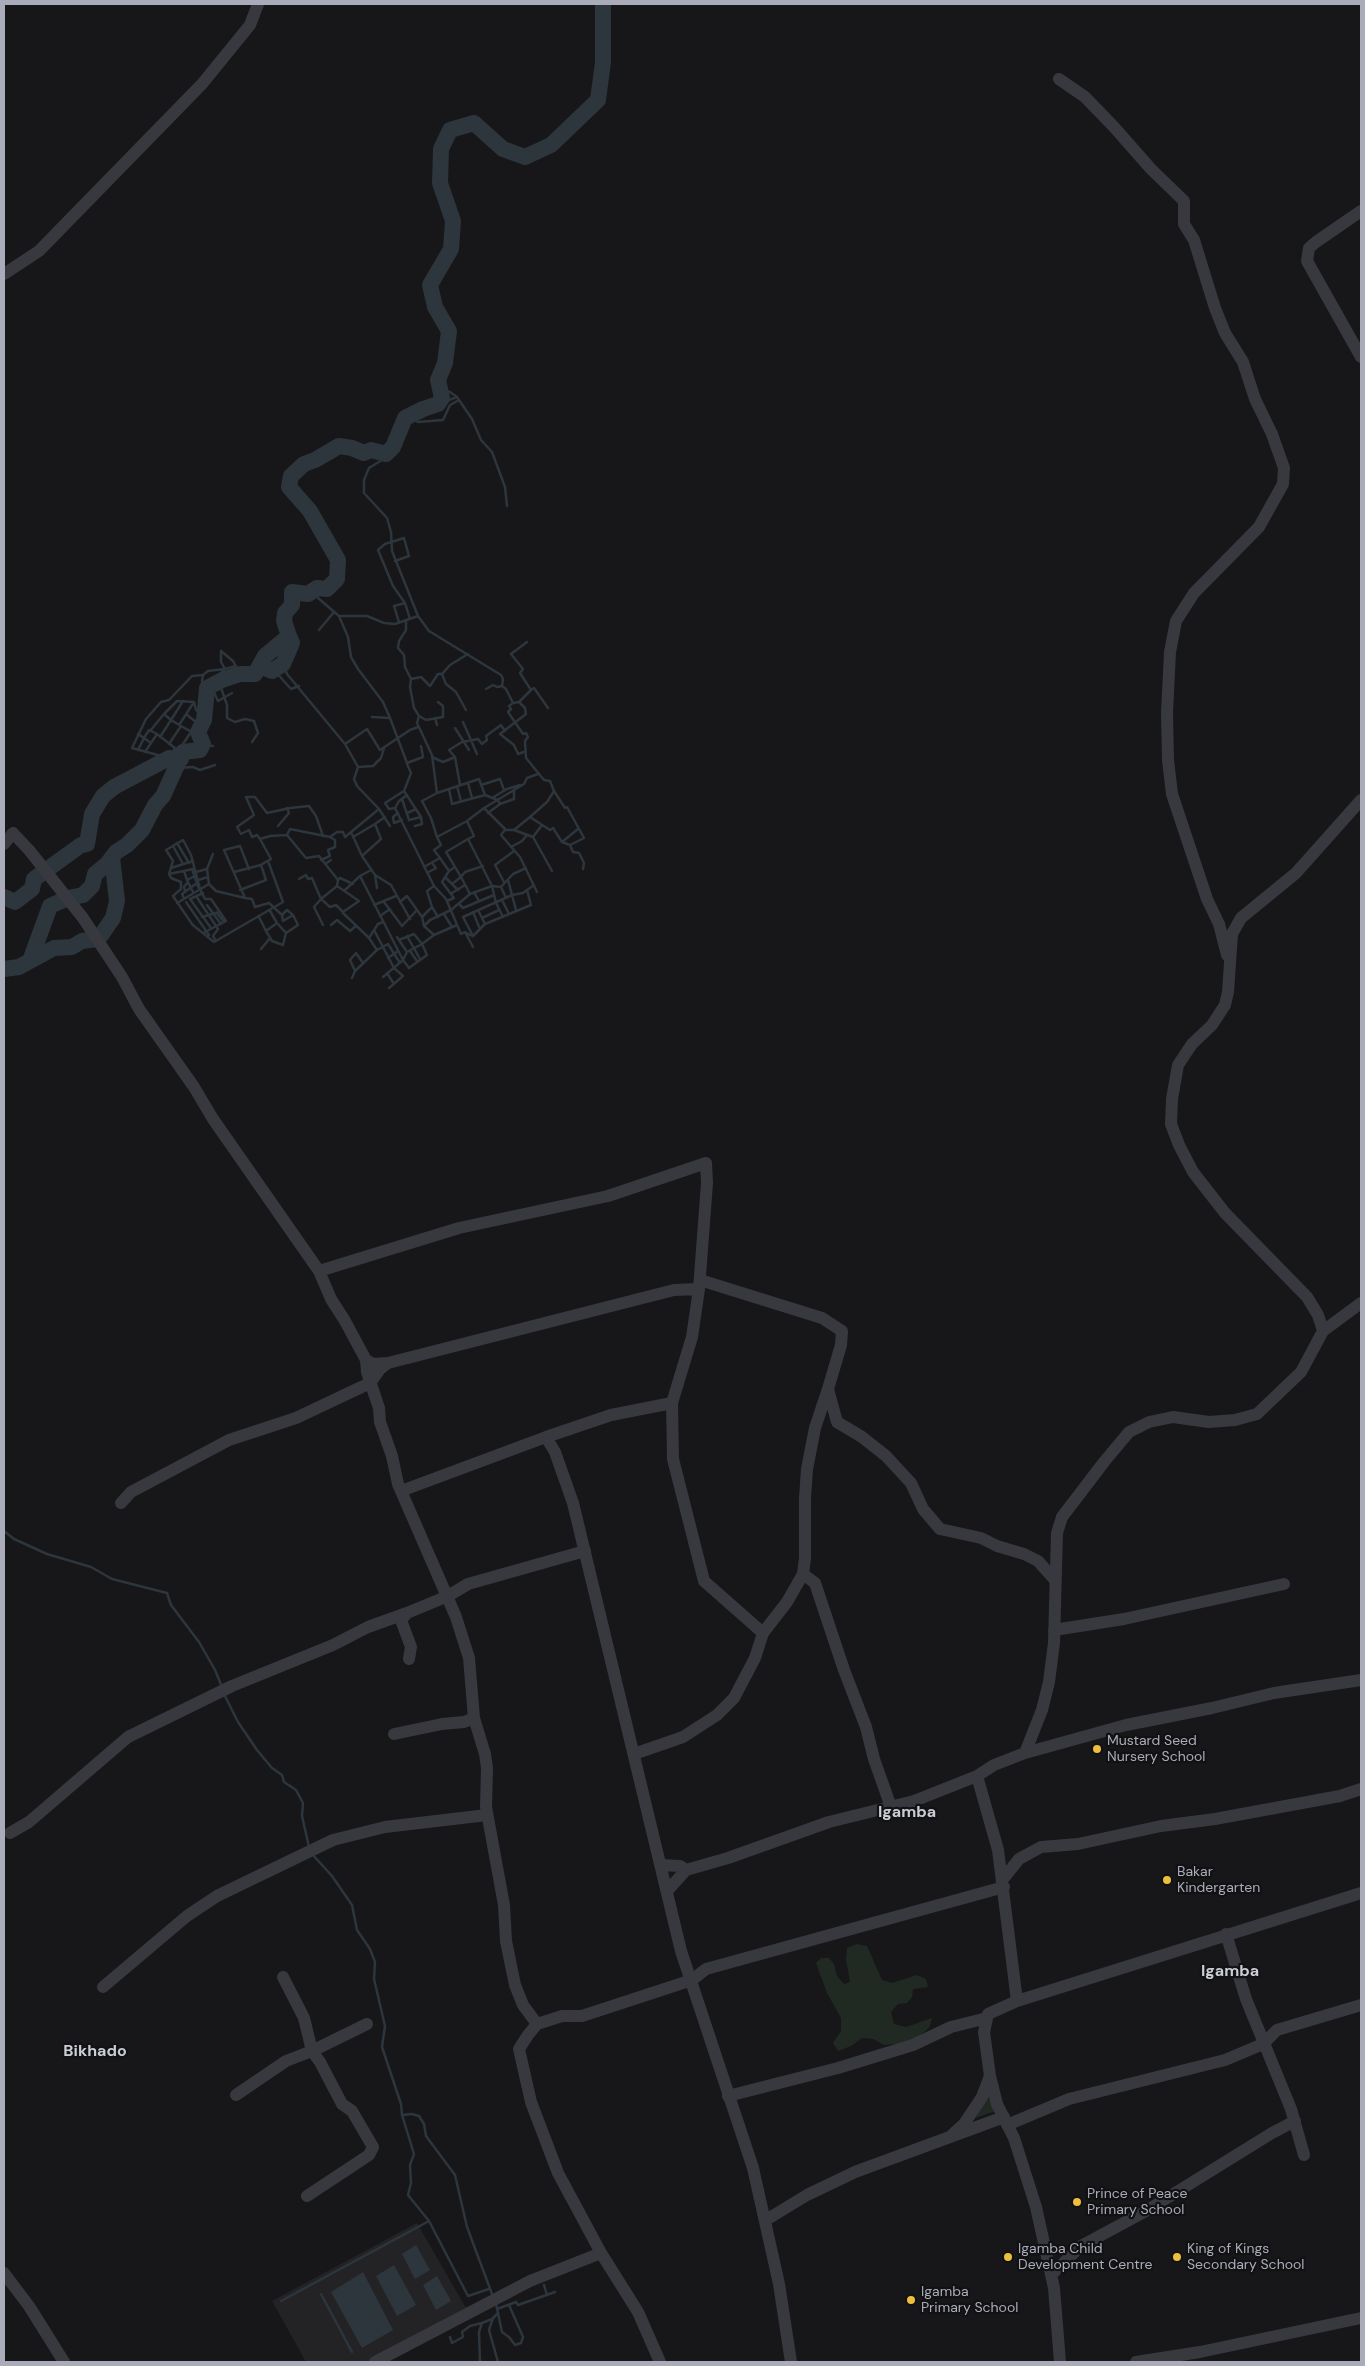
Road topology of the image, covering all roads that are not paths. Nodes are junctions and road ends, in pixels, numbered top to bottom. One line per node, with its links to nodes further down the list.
1 (258, 4): 4 (street)
2 (1059, 79): 8 (street)
3 (1361, 211): 5 (street)
4 (4, 274)
5 (1361, 357)
6 (1361, 800): 8 (street)
7 (4, 844): 9 (street)
8 (1230, 965): 12 (street)
9 (319, 1271): 10 (street); 13 (street)
10 (699, 1284): 14 (street); 16 (street); 17 (street)
11 (1361, 1303): 12 (street)
12 (1323, 1330): 23 (street)
13 (366, 1360): 14 (street); 15 (street)
14 (388, 1363): 15 (street)
15 (370, 1383): 19 (street); 20 (street)
16 (828, 1388): 22 (street); 23 (street)
17 (672, 1403): 18 (street); 28 (street)
18 (546, 1437): 19 (street); 21 (street)
19 (401, 1491): 25 (street)
20 (121, 1503)
21 (584, 1551): 25 (street); 34 (street)
22 (803, 1574): 28 (street); 37 (street)
23 (1055, 1580): 27 (street)
24 (1284, 1584): 27 (street)
25 (448, 1596): 26 (street); 31 (street)
26 (407, 1613): 29 (street); 39 (street)
27 (1054, 1630): 33 (street)
28 (763, 1633): 34 (street)
29 (409, 1659)
30 (1361, 1680): 33 (street)
31 (474, 1718): 32 (street); 38 (street)
32 (394, 1734)
33 (1024, 1753): 35 (street)
34 (634, 1754): 40 (street)
35 (977, 1776): 37 (street); 42 (street)
36 (1361, 1789): 42 (street)
37 (891, 1807): 41 (street)
38 (487, 1815): 48 (street); 53 (street)
39 (10, 1833)
40 (661, 1865): 41 (street); 43 (street)
41 (686, 1870): 43 (street)
42 (1003, 1883): 47 (street); 49 (street)
43 (668, 1890): 47 (street)
44 (1361, 1893): 45 (street)
45 (1226, 1934): 49 (street); 54 (street)
46 (283, 1977): 55 (street)
47 (692, 1980): 53 (street); 58 (street)
48 (103, 1987)
49 (1017, 2001): 51 (street)
50 (1361, 2005): 54 (street)
51 (987, 2018): 56 (street); 58 (street)
52 (367, 2024): 55 (street)
53 (537, 2024): 65 (street)
54 (1263, 2044): 59 (street); 60 (street)
55 (312, 2051): 57 (street); 63 (street)
56 (990, 2076): 59 (street); 61 (street)
57 (236, 2095)
58 (728, 2096): 64 (street)
59 (1005, 2121): 61 (street); 67 (street)
60 (1295, 2121): 62 (street); 67 (street)
61 (948, 2138): 64 (street)
62 (1304, 2156)
63 (307, 2196)
64 (766, 2220): 72 (street)
65 (601, 2253): 70 (street); 71 (street)
66 (4, 2274): 69 (street)
67 (1051, 2275): 73 (street)
68 (1361, 2318): 74 (street)
69 (64, 2362)
70 (375, 2362)
71 (660, 2362)
72 (791, 2362)
73 (1060, 2362)
74 (1136, 2362)

